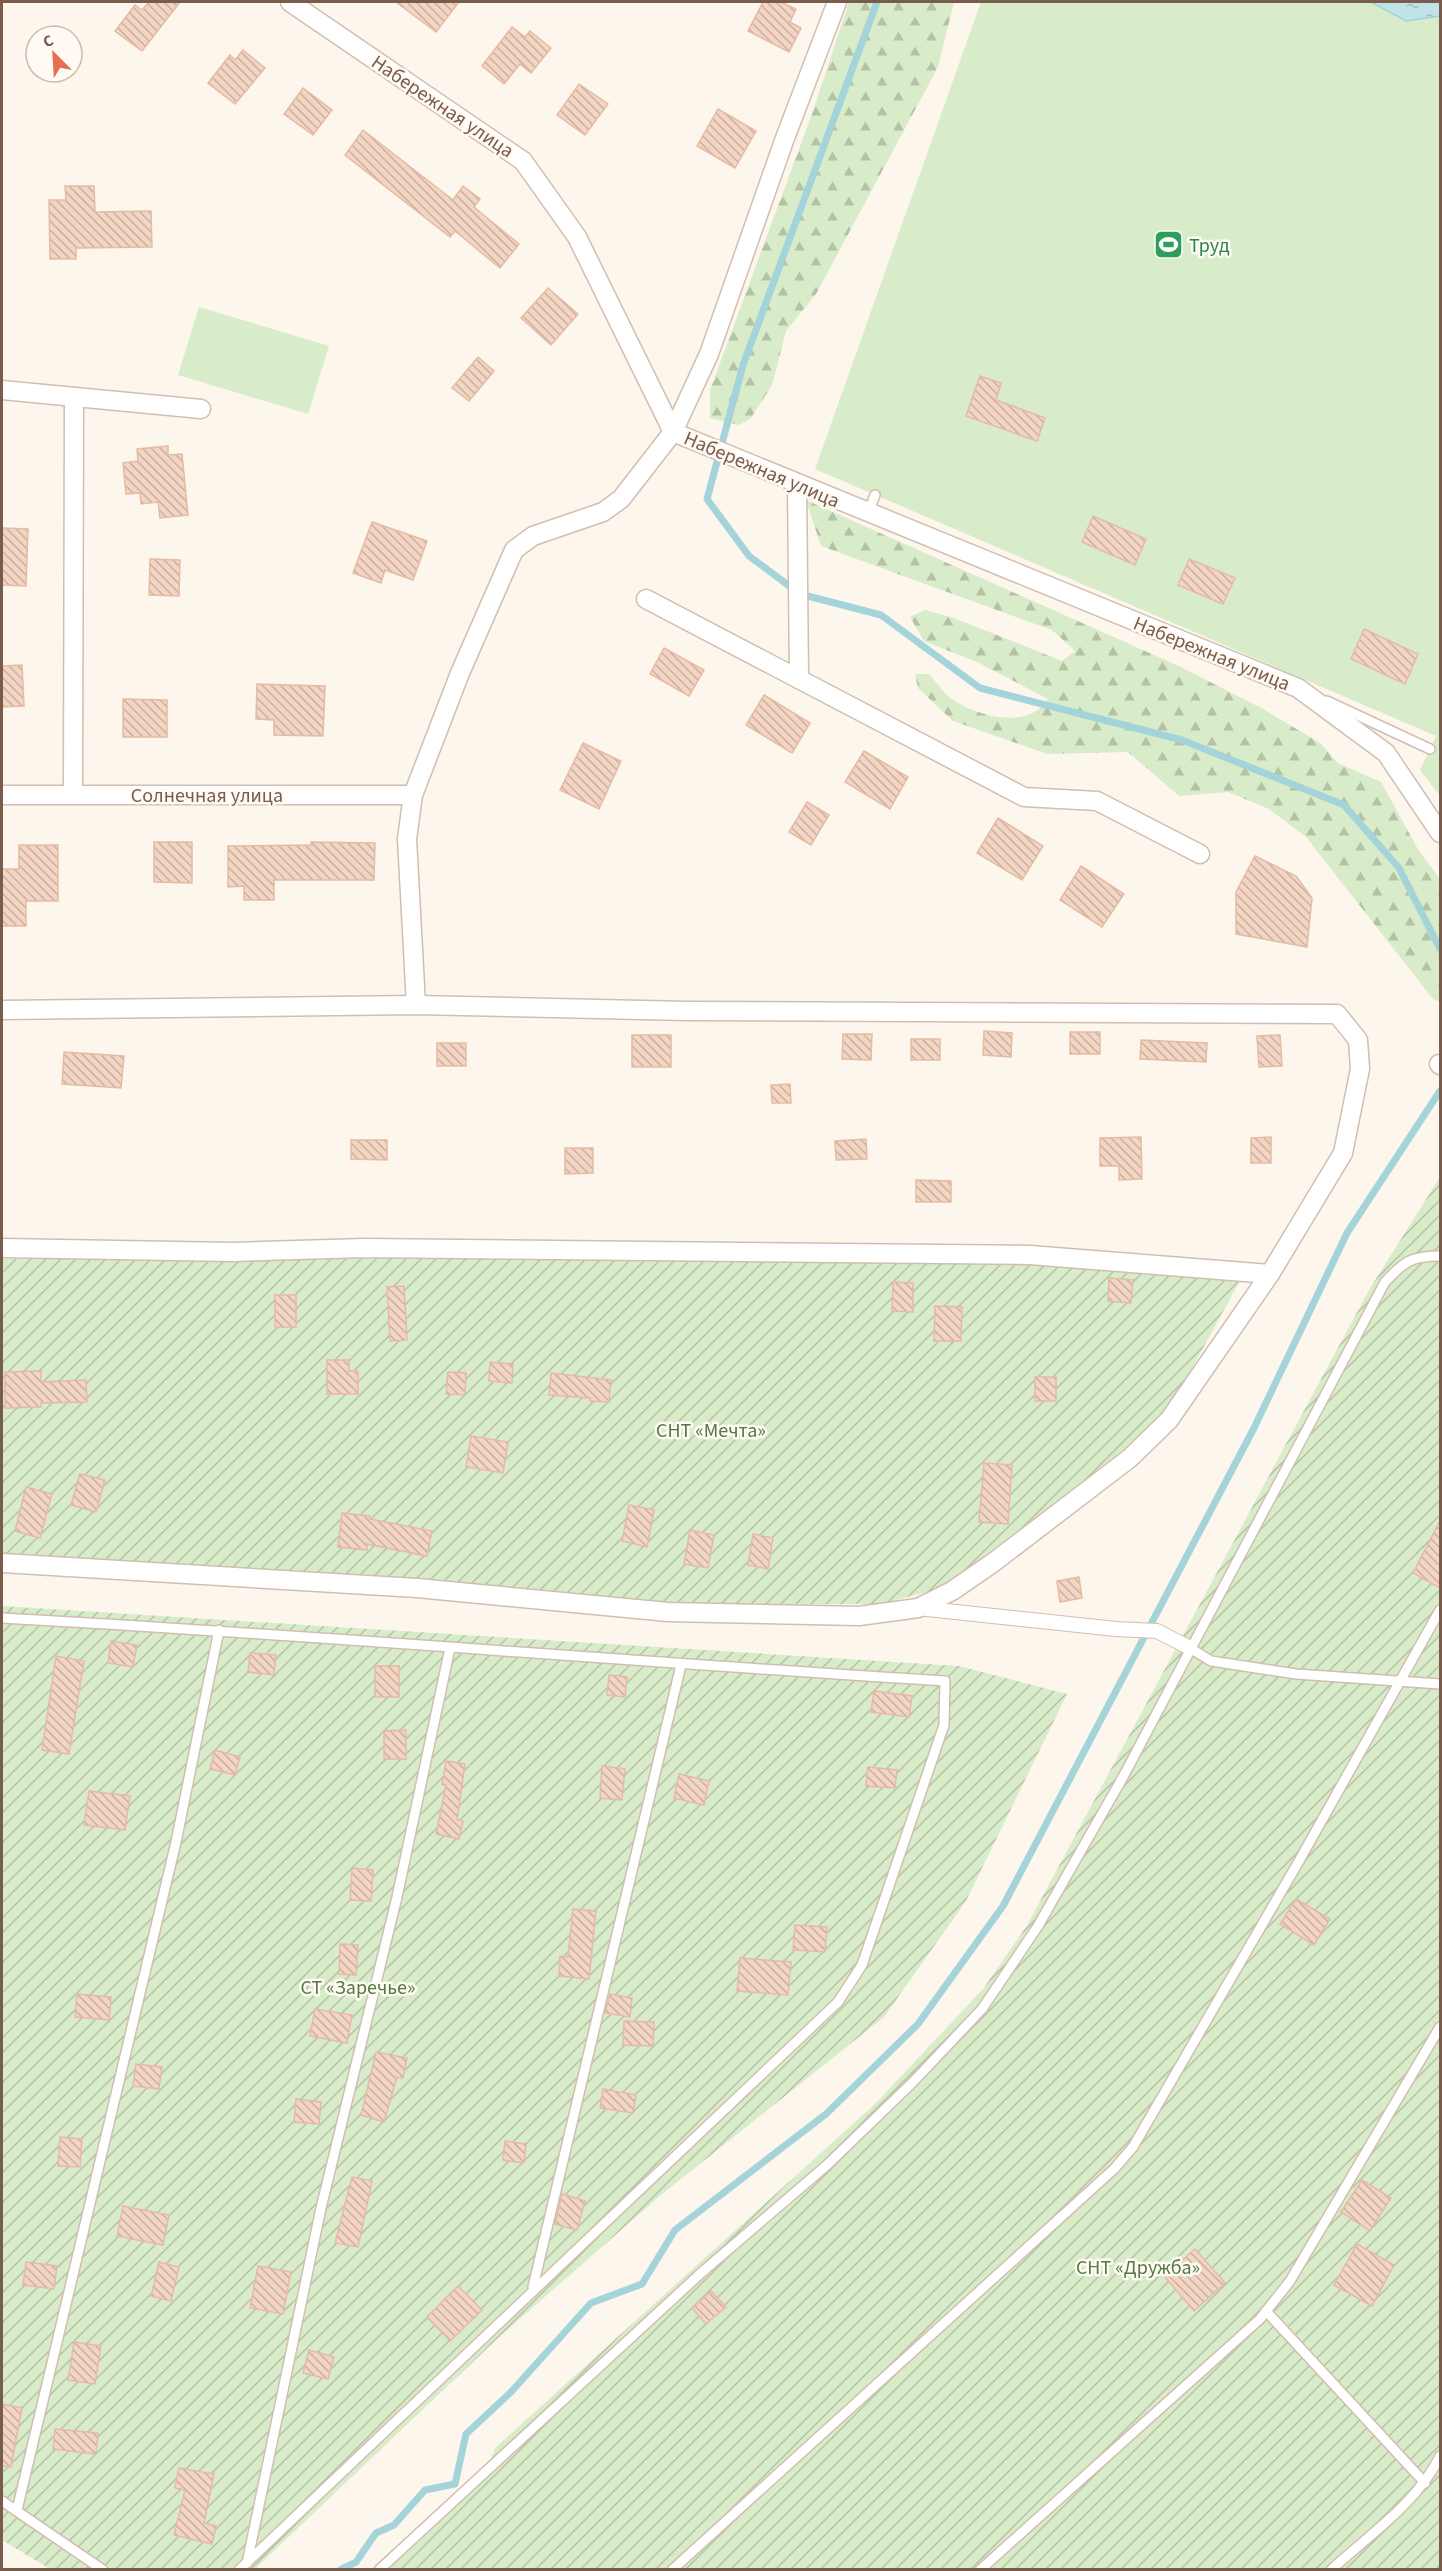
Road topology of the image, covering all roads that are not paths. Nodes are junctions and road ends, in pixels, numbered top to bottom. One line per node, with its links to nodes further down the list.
1 (291, 2): 6 (street, Набережная улица)
2 (837, 2): 6 (street)
3 (2, 390): 4 (street)
4 (74, 397): 5 (street); 14 (street)
5 (201, 409)
6 (673, 432): 7 (street, Набережная улица); 16 (street)
7 (797, 483): 9 (street, Набережная улица); 11 (street)
8 (875, 495): 9 (lane)
9 (868, 513): 12 (street, Набережная улица)
10 (646, 599): 11 (street)
11 (799, 679): 18 (street)
12 (1298, 688): 13 (lane); 17 (street, Набережная улица)
13 (1430, 749)
14 (73, 794): 15 (street, Солнечная улица); 16 (street, Солнечная улица)
15 (2, 795)
16 (413, 795): 19 (street)
17 (1440, 833)
18 (1200, 854)
19 (416, 1005): 20 (street); 23 (street)
20 (2, 1010)
21 (2, 1248): 23 (street)
22 (1440, 1256): 30 (lane)
23 (1270, 1274): 25 (street)
24 (2, 1563): 25 (street)
25 (918, 1608): 30 (street)
26 (1440, 1610): 32 (lane)
27 (2, 1618): 28 (lane)
28 (219, 1630): 29 (lane); 40 (lane)
29 (450, 1648): 31 (lane); 41 (lane)
30 (1190, 1648): 32 (lane); 43 (lane)
31 (681, 1665): 35 (lane); 35 (lane)
32 (1398, 1682): 33 (lane); 44 (lane)
33 (1440, 1684)
34 (1440, 2027): 36 (lane)
35 (533, 2289): 41 (lane)
36 (1266, 2311): 38 (lane); 45 (lane)
37 (1440, 2456): 38 (lane)
38 (1425, 2483): 46 (lane)
39 (2, 2501): 40 (lane)
40 (17, 2510): 42 (lane)
41 (243, 2566)
42 (103, 2570)
43 (379, 2570)
44 (672, 2570)
45 (980, 2570)
46 (1331, 2570)

